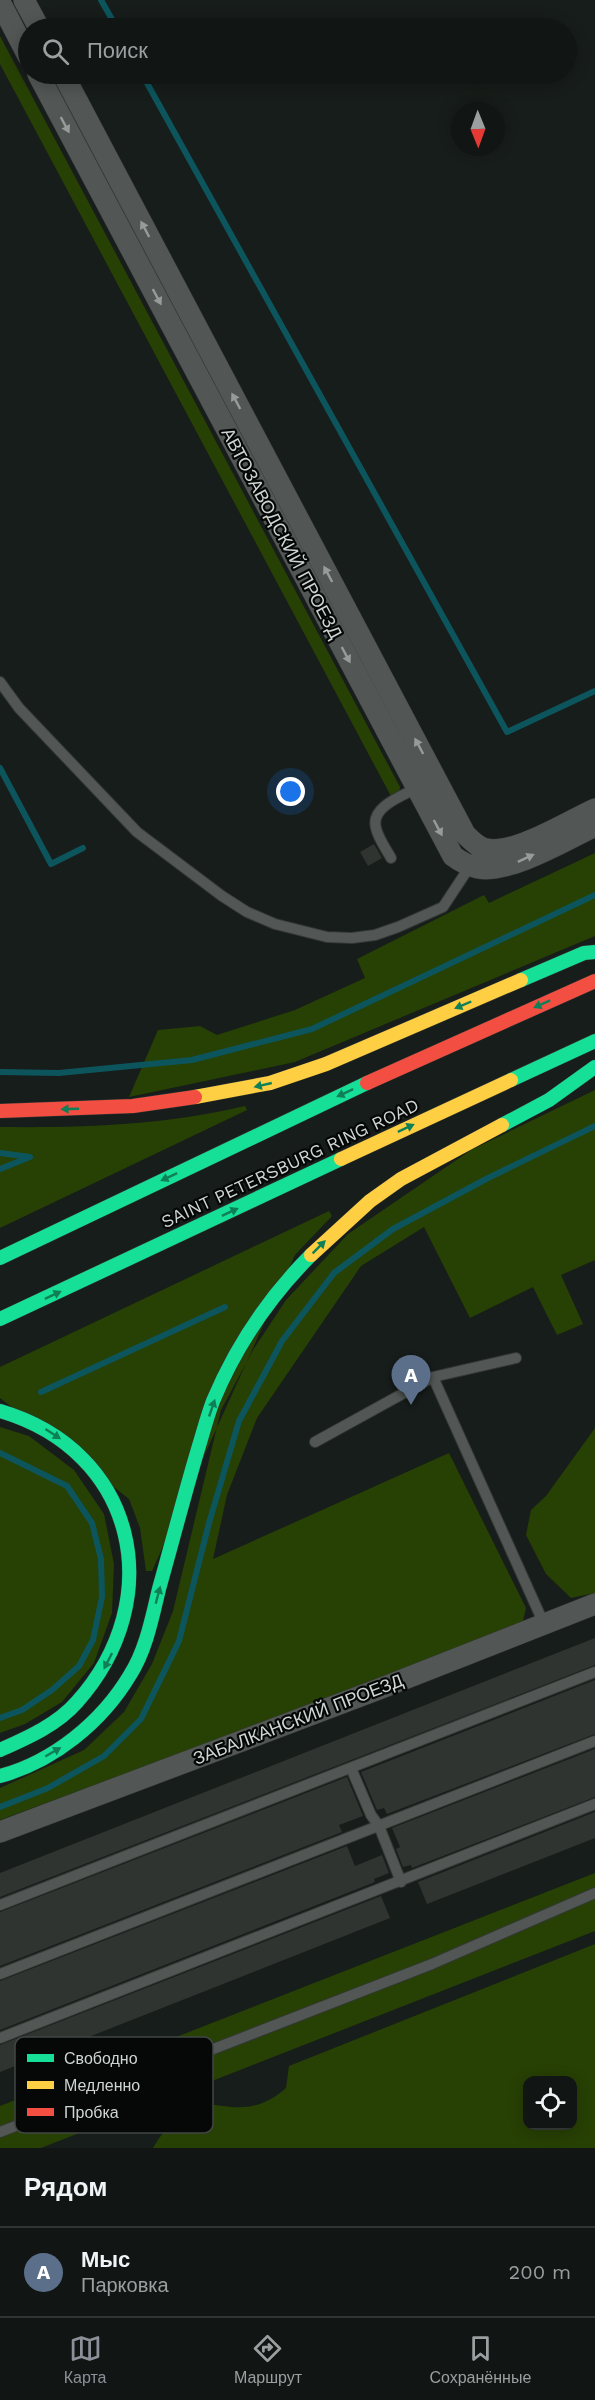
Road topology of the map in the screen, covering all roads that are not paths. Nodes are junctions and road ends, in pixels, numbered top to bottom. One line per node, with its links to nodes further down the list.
1 (24, 0): 3 (street)
2 (0, 2): 4 (street)
3 (34, 18)
4 (18, 37)
5 (43, 84): 8 (street, АВТОЗАВОДСКИЙ ПРОЕЗД, one-way to 8)
6 (68, 84): 11 (street, АВТОЗАВОДСКИЙ ПРОЕЗД, one-way to 6)
7 (0, 682): 13 (lane)
8 (417, 788): 12 (lane); 13 (street, АВТОЗАВОДСКИЙ ПРОЕЗД, one-way to 13)
9 (595, 809): 11 (street)
10 (595, 826): 13 (street, one-way to 10)
11 (482, 848): 13 (lane)
12 (391, 858)
13 (470, 866)
14 (595, 952): 18 (main road, one-way to 18)
15 (595, 981): 19 (main road, one-way to 19)
16 (595, 1041): 20 (main road, SAINT PETERSBURG RING ROAD, one-way to 16)
17 (595, 1067): 31 (main road, one-way to 17)
18 (0, 1111)
19 (0, 1258)
20 (0, 1319)
21 (516, 1358): 22 (lane)
22 (433, 1377): 24 (lane); 26 (lane)
23 (0, 1411): 29 (main road, one-way to 29)
24 (315, 1442)
25 (595, 1604): 26 (street, ЗАБАЛКАНСКИЙ ПРОЕЗД)
26 (544, 1624): 34 (street, ЗАБАЛКАНСКИЙ ПРОЕЗД)
27 (595, 1672): 30 (lane)
28 (595, 1741): 33 (lane)
29 (0, 1750)
30 (351, 1768): 33 (lane); 37 (lane)
31 (0, 1776)
32 (595, 1804): 35 (lane)
33 (379, 1826): 35 (lane); 38 (lane)
34 (0, 1832)
35 (401, 1882): 39 (lane)
36 (595, 1893): 40 (lane)
37 (0, 1905)
38 (0, 1974)
39 (0, 2038)
40 (213, 2049)
41 (15, 2126): 42 (lane)
42 (0, 2132)

